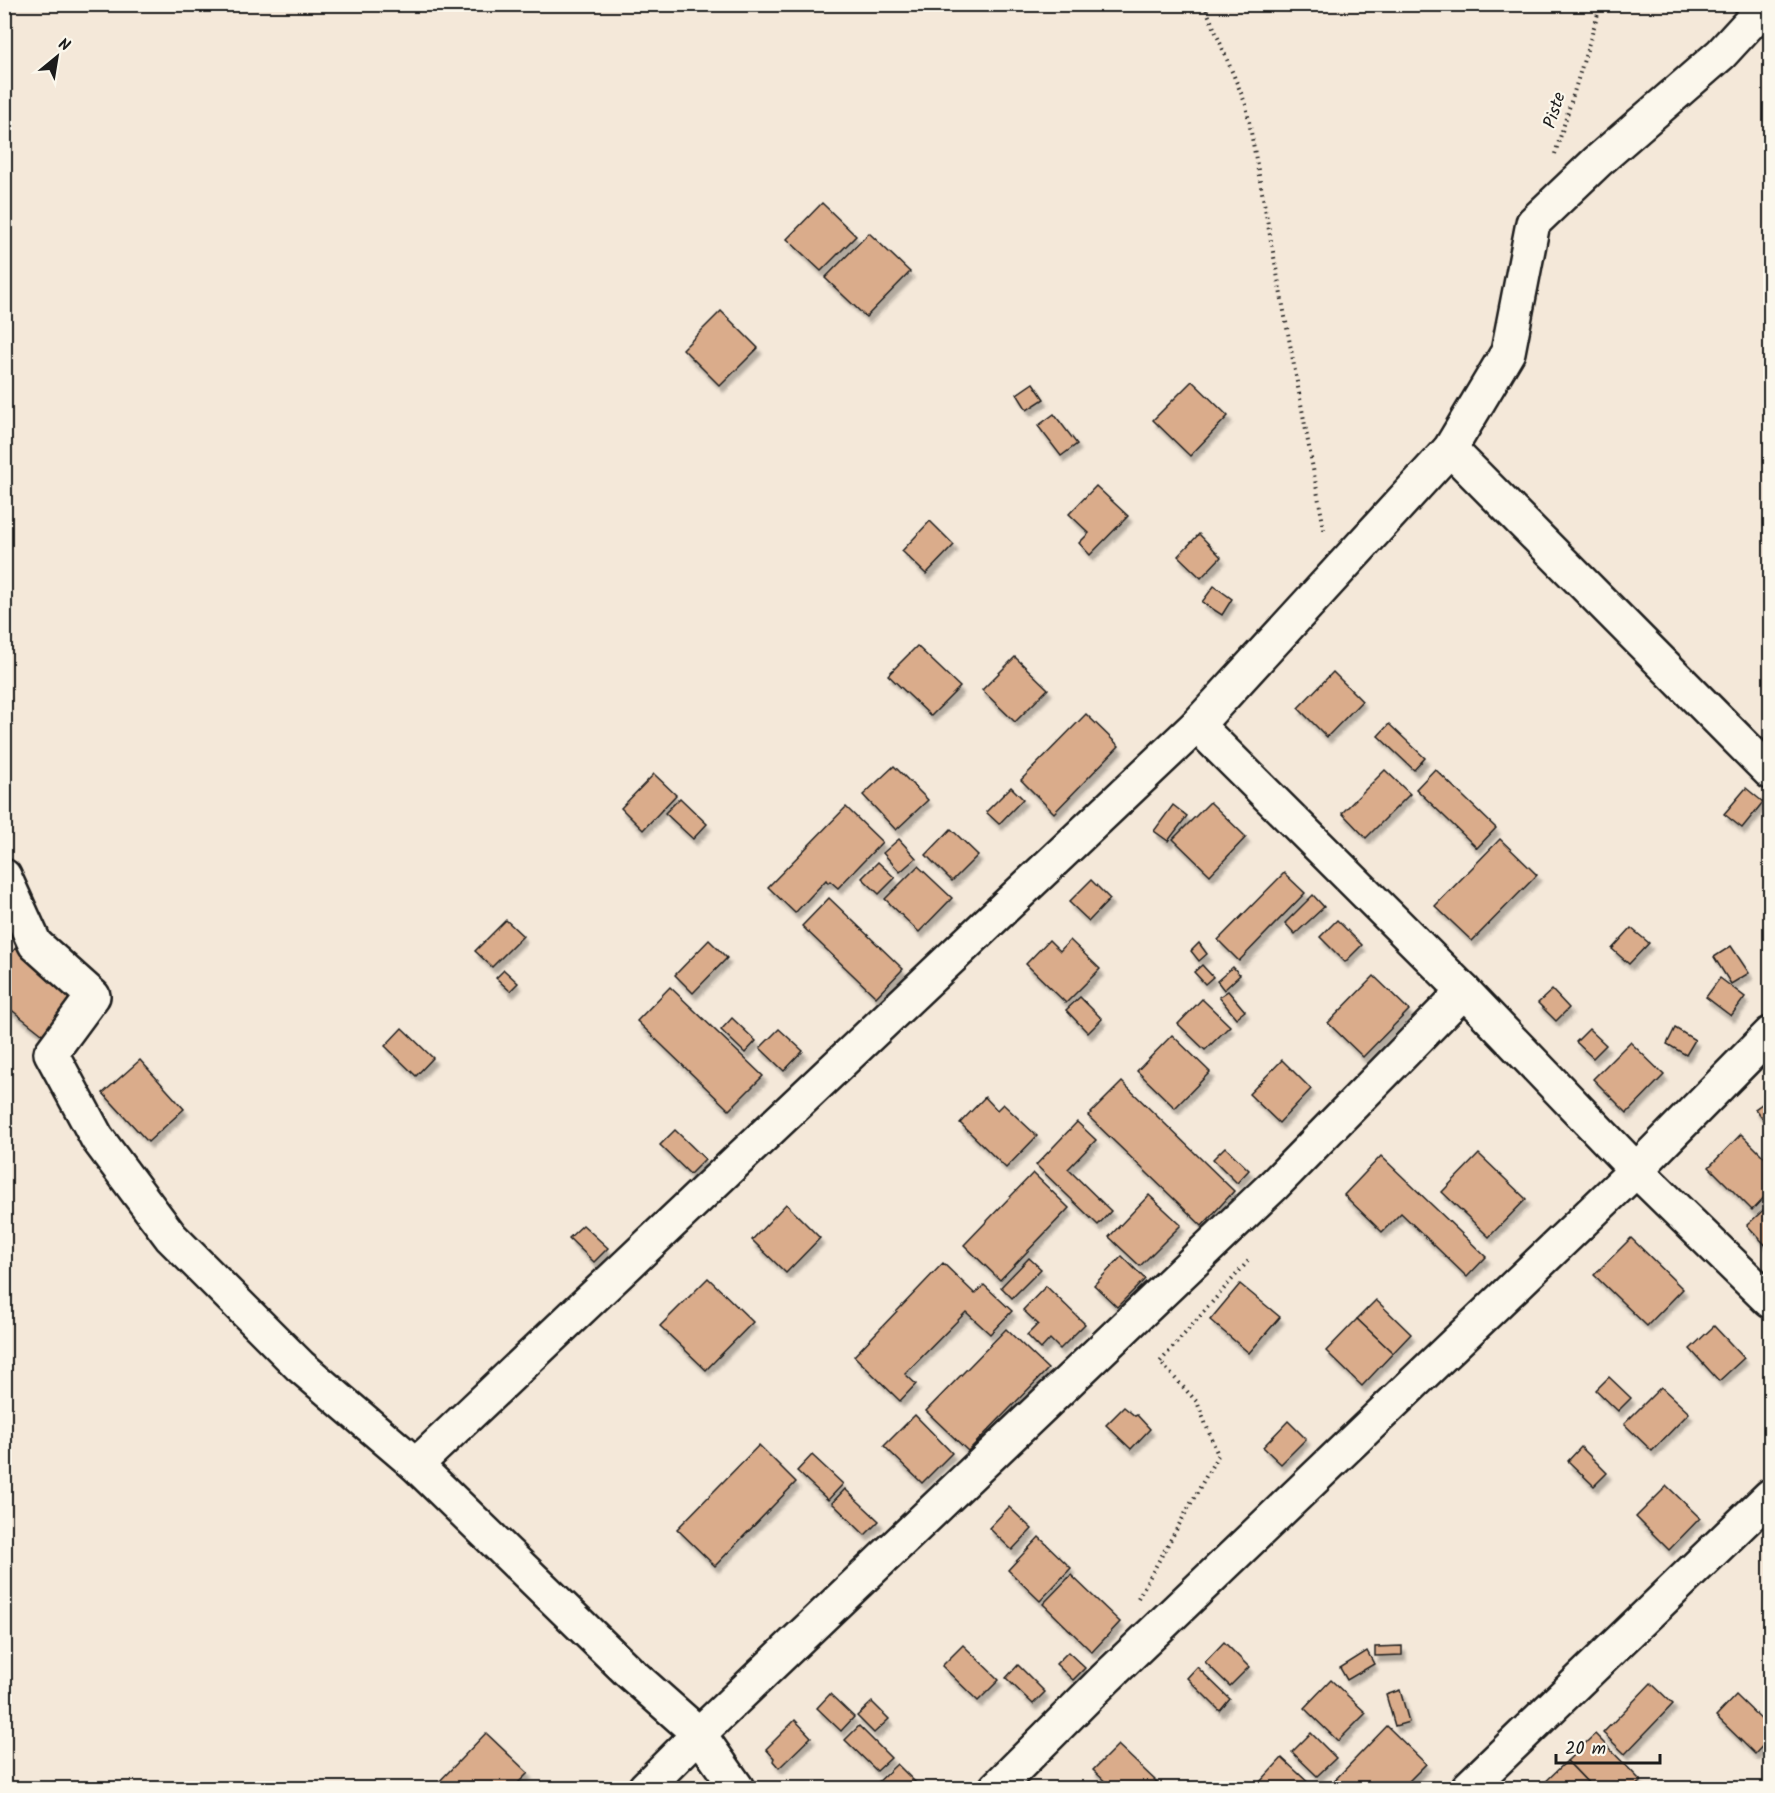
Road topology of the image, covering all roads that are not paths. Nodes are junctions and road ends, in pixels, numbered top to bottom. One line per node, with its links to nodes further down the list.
1 (1767, 4): 2 (street)
2 (1450, 449): 3 (street); 4 (street)
3 (1197, 725): 6 (street); 10 (street)
4 (1770, 772)
5 (4, 876): 10 (street)
6 (1464, 991): 8 (street); 12 (street)
7 (1770, 1034): 8 (street)
8 (1636, 1170): 9 (street); 15 (street)
9 (1770, 1301)
10 (416, 1465): 12 (street)
11 (1770, 1496): 16 (street)
12 (699, 1734): 13 (street); 14 (street)
13 (645, 1788)
14 (737, 1788)
15 (996, 1788)
16 (1468, 1788)

